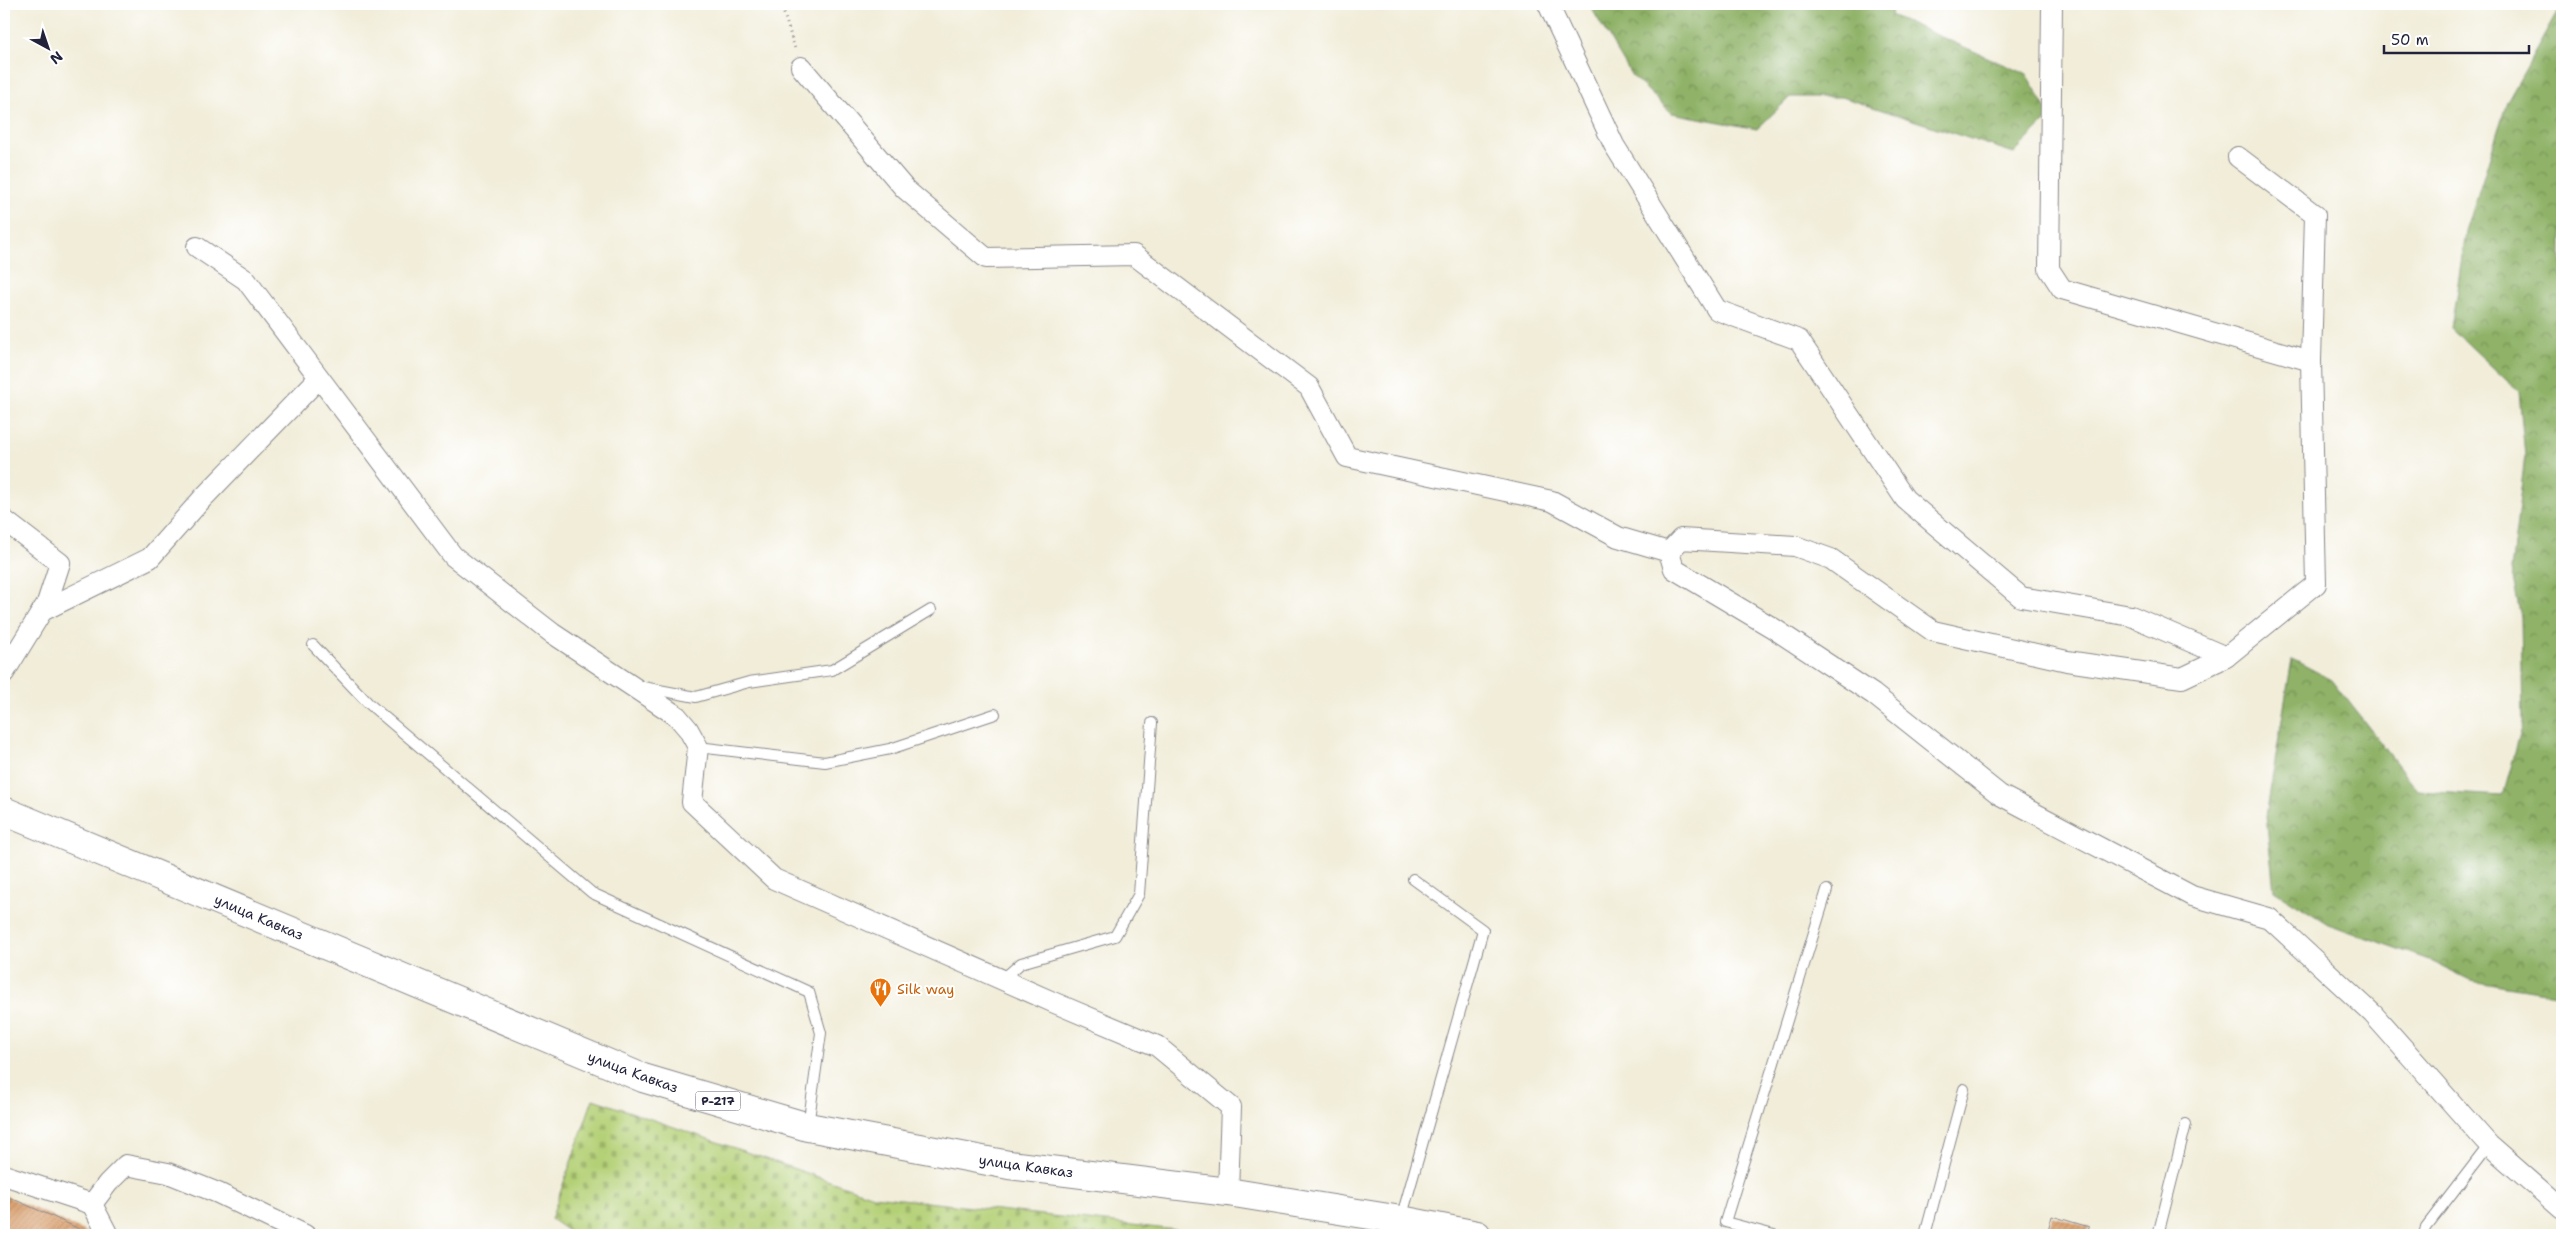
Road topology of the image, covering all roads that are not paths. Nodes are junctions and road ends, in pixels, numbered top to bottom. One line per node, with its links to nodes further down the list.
1 (1548, 4): 13 (street)
2 (2052, 4): 6 (street)
3 (801, 66): 9 (street)
4 (2238, 157): 6 (street)
5 (197, 247): 7 (street)
6 (2311, 361): 13 (street)
7 (319, 378): 11 (street); 15 (street)
8 (4, 520): 11 (street)
9 (1669, 552): 13 (street); 26 (street)
10 (931, 610): 15 (lane)
11 (42, 611): 14 (street)
12 (313, 645): 25 (lane)
13 (2226, 657)
14 (4, 673)
15 (628, 684): 18 (street)
16 (995, 714): 18 (lane)
17 (1152, 723): 22 (lane)
18 (698, 747): 22 (street)
19 (4, 810): 25 (highway, улица Кавказ / Р-217)
20 (1413, 879): 31 (lane)
21 (1827, 890): 35 (lane)
22 (1002, 980): 28 (street)
23 (1964, 1089): 36 (lane)
24 (2186, 1124): 37 (lane)
25 (808, 1127): 28 (highway, улица Кавказ / Р-217)
26 (2489, 1145): 30 (street); 38 (lane)
27 (4, 1175): 29 (street)
28 (1228, 1192): 31 (highway, улица Кавказ / Р-217)
29 (92, 1204): 32 (street); 33 (street)
30 (2562, 1209)
31 (1401, 1220): 34 (highway, улица Кавказ / Р-217)
32 (108, 1235)
33 (305, 1235)
34 (1477, 1235)
35 (1774, 1235)
36 (1925, 1235)
37 (2158, 1235)
38 (2424, 1235)

